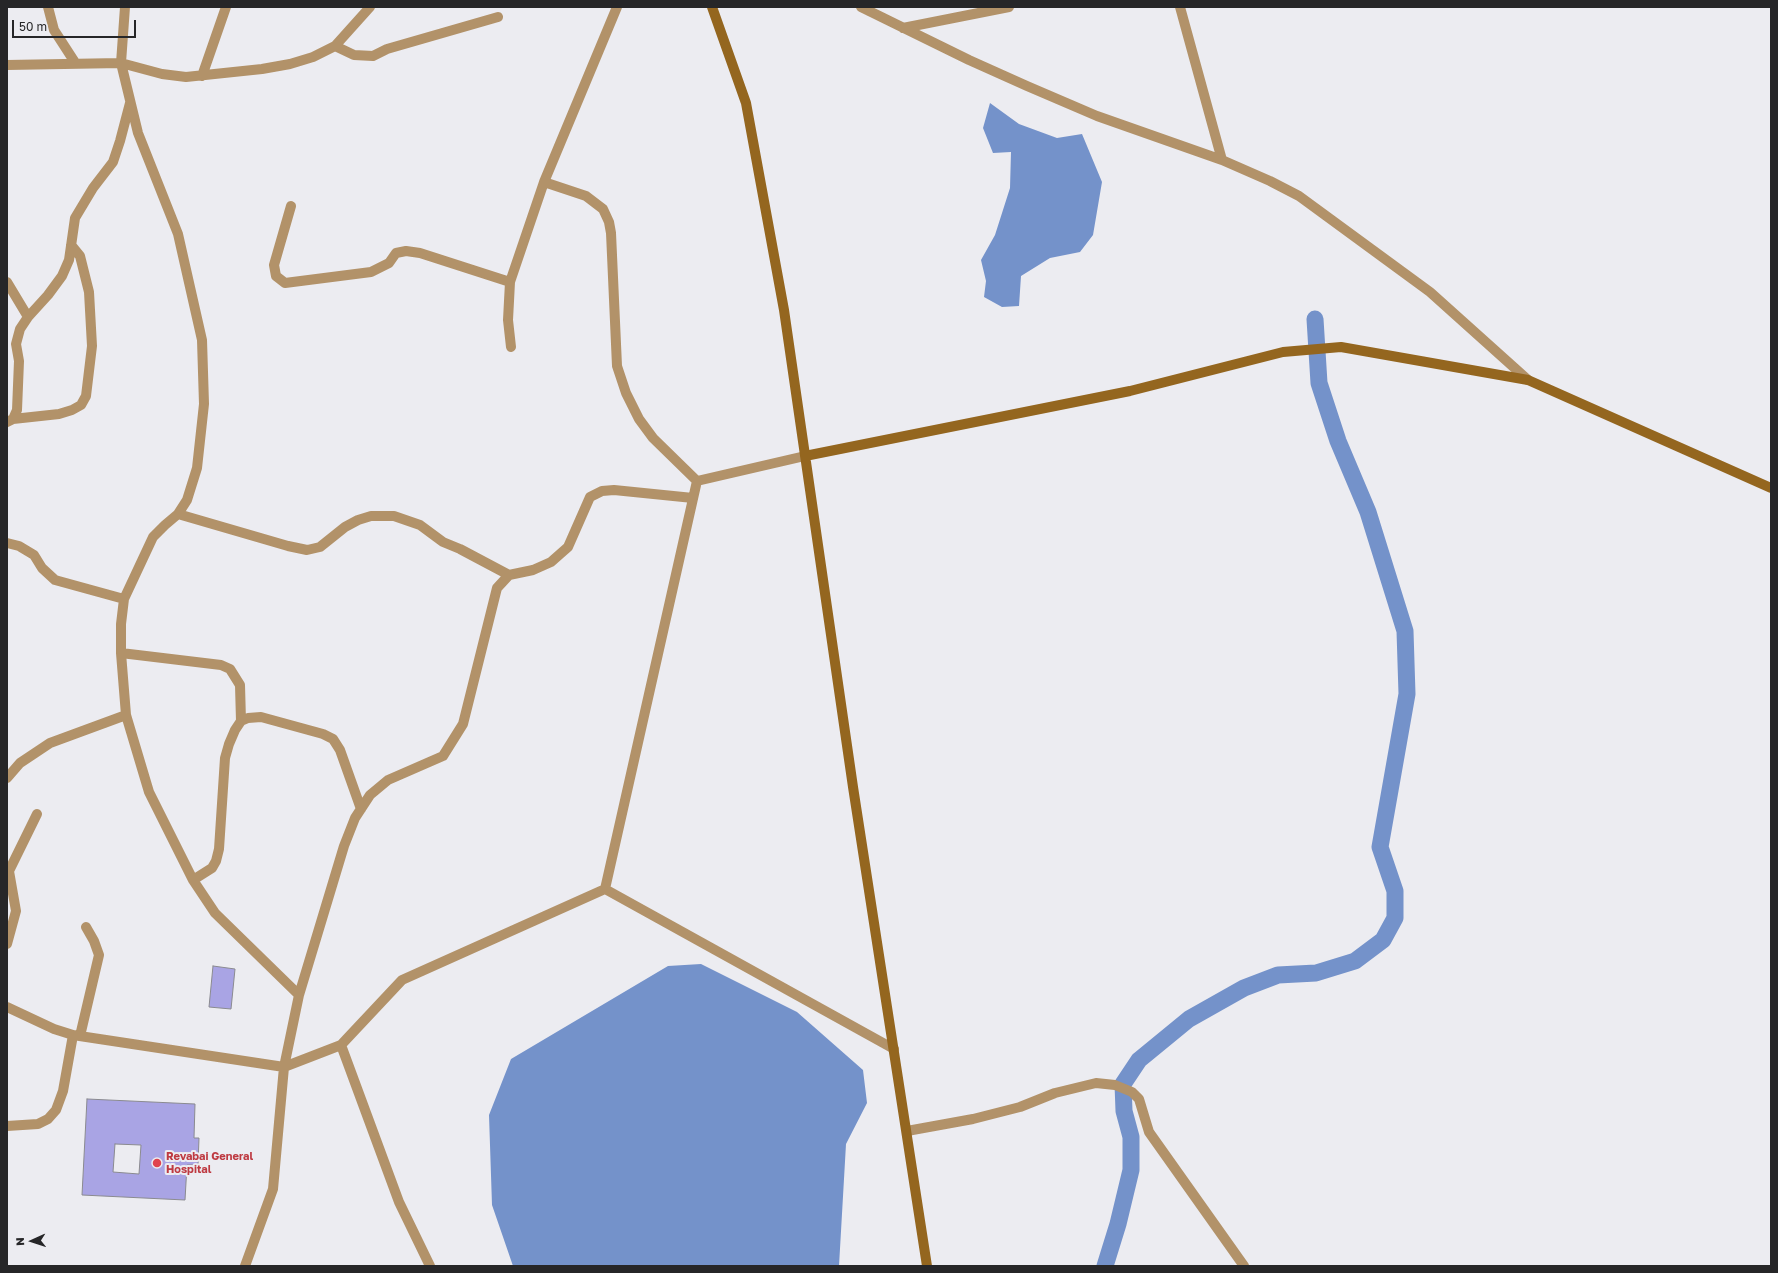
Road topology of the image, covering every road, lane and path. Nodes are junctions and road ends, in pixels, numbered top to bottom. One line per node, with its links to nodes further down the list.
1 (48, 7): 14 (street)
2 (125, 7): 13 (street)
3 (226, 7): 16 (street)
4 (370, 7): 12 (street)
5 (617, 7): 19 (street)
6 (712, 7): 28 (main road)
7 (861, 7): 11 (street)
8 (1009, 7): 11 (street)
9 (1180, 7): 18 (street)
10 (498, 17): 12 (street)
11 (903, 28): 18 (street)
12 (335, 46): 16 (street)
13 (121, 63): 14 (street); 16 (street); 17 (street)
14 (76, 64): 15 (street)
15 (7, 65)
16 (202, 76)
17 (131, 101): 21 (street); 32 (street)
18 (1222, 160): 26 (street)
19 (544, 182): 23 (street); 29 (street)
20 (291, 206): 23 (street)
21 (71, 244): 24 (street); 27 (street)
22 (7, 282): 24 (street)
23 (510, 282): 25 (street)
24 (28, 317): 27 (street)
25 (511, 347)
26 (1528, 380): 28 (main road); 30 (main road)
27 (10, 421)
28 (805, 456): 29 (street); 50 (main road)
29 (697, 481): 31 (street)
30 (1771, 488)
31 (693, 498): 34 (street); 43 (street)
32 (178, 514): 34 (street); 35 (street)
33 (7, 543): 35 (street)
34 (509, 575): 40 (street)
35 (124, 599): 36 (street)
36 (121, 654): 37 (street); 38 (street)
37 (126, 715): 39 (street); 42 (street)
38 (242, 721): 40 (street); 42 (street)
39 (7, 778)
40 (361, 808): 46 (street)
41 (37, 814): 45 (street)
42 (193, 880): 46 (street)
43 (605, 889): 49 (street); 50 (street)
44 (86, 927): 48 (street)
45 (7, 944)
46 (299, 995): 51 (street)
47 (7, 1007): 48 (street)
48 (76, 1035): 51 (street); 52 (street)
49 (340, 1045): 51 (street); 55 (street)
50 (894, 1049): 53 (main road)
51 (284, 1067): 54 (street)
52 (7, 1126)
53 (907, 1131): 56 (main road); 57 (street)
54 (245, 1266)
55 (430, 1266)
56 (927, 1266)
57 (1244, 1266)

